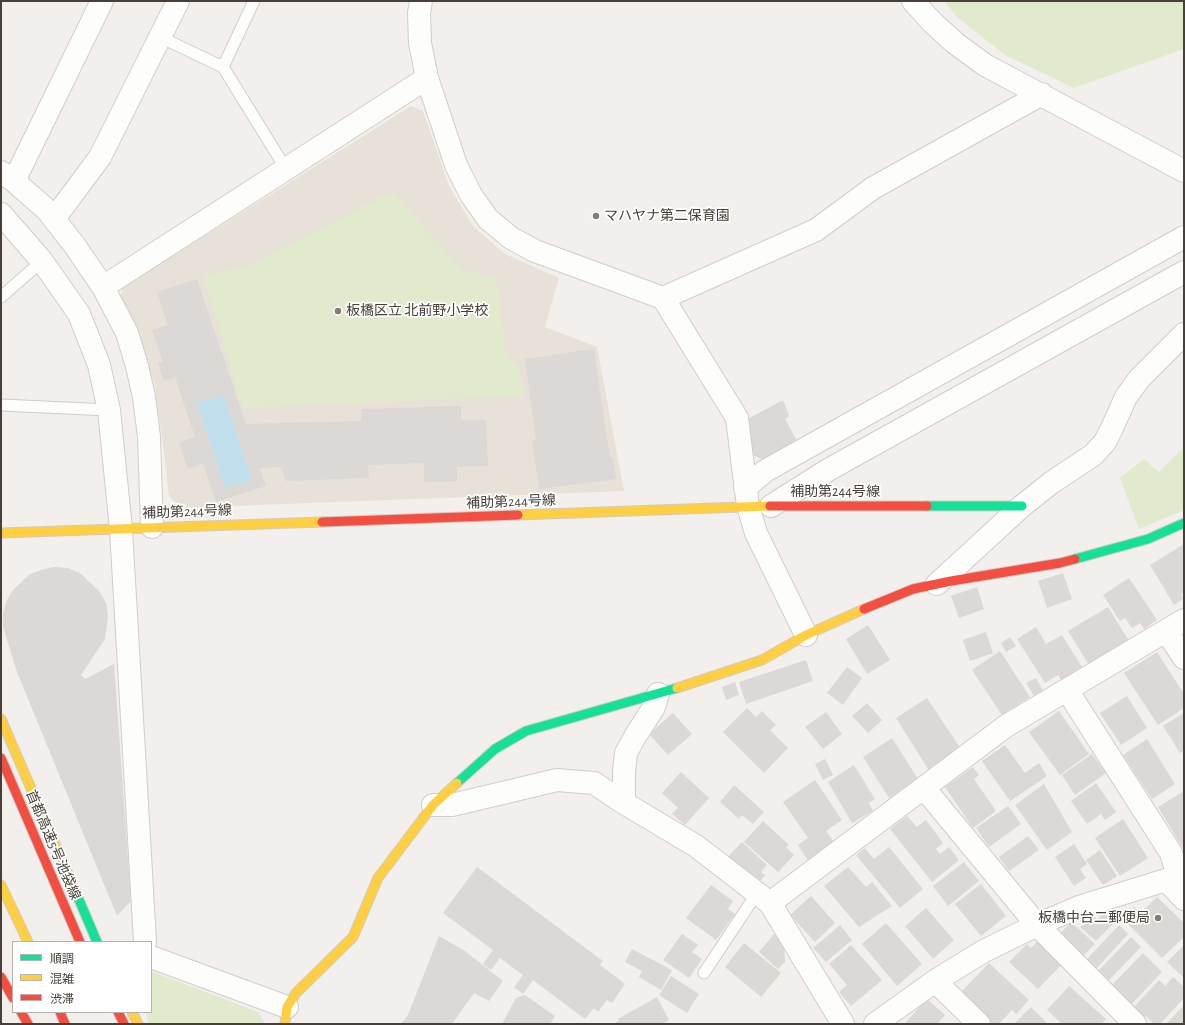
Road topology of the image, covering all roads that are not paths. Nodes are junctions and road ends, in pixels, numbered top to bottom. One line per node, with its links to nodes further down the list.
1 (102, 1): 12 (street)
2 (178, 1): 6 (street)
3 (254, 1): 7 (lane)
4 (421, 1): 8 (street)
5 (913, 1): 9 (street)
6 (160, 37): 7 (lane); 14 (street)
7 (223, 67): 10 (lane)
8 (427, 78): 10 (street); 20 (street)
9 (1042, 94): 11 (street); 20 (street)
10 (286, 169): 18 (street)
11 (1184, 171)
12 (7, 176): 14 (street)
13 (1, 214): 16 (street)
14 (54, 219): 18 (street)
15 (1184, 237): 24 (street)
16 (42, 260): 19 (lane); 23 (street)
17 (1184, 272): 25 (street)
18 (103, 287): 28 (street)
19 (1, 297)
20 (663, 298): 24 (street)
21 (1184, 334): 26 (street)
22 (1, 406): 23 (lane)
23 (109, 410): 29 (street)
24 (747, 497): 25 (main road, 補助第244号線); 28 (main road, 補助第244号線); 33 (street)
25 (771, 506): 26 (main road, 補助第244号線)
26 (1022, 506): 31 (street)
27 (1184, 523): 31 (main road)
28 (152, 527): 29 (main road, 補助第244号線)
29 (121, 529): 30 (main road, 補助第244号線); 49 (street)
30 (1, 533)
31 (937, 584): 33 (main road)
32 (1175, 625): 34 (street); 35 (street)
33 (806, 635): 36 (main road)
34 (1184, 658)
35 (1067, 690): 39 (street); 42 (street)
36 (658, 694): 40 (street); 41 (main road)
37 (1, 719): 48 (main road)
38 (1, 758): 48 (main road, 首都高速5号池袋線)
39 (924, 788): 44 (street); 46 (street)
40 (624, 803): 41 (street); 44 (street)
41 (433, 805): 60 (main road)
42 (1176, 876): 45 (street); 46 (street)
43 (1, 885): 47 (main road)
44 (764, 898): 51 (lane); 66 (street)
45 (1184, 899)
46 (1037, 925): 53 (street); 69 (street)
47 (28, 941)
48 (95, 941)
49 (146, 941)
50 (152, 957): 60 (street)
51 (704, 973)
52 (1, 977): 54 (main road)
53 (935, 981): 67 (street); 68 (street)
54 (12, 996)
55 (22, 1013): 61 (main road)
56 (60, 1013): 62 (main road)
57 (114, 1013): 63 (main road)
58 (118, 1013): 64 (main road)
59 (132, 1013): 65 (main road)
60 (286, 1016)
61 (28, 1024)
62 (65, 1024)
63 (118, 1024)
64 (124, 1024)
65 (138, 1024)
66 (843, 1024)
67 (875, 1024)
68 (979, 1024)
69 (1135, 1024)

